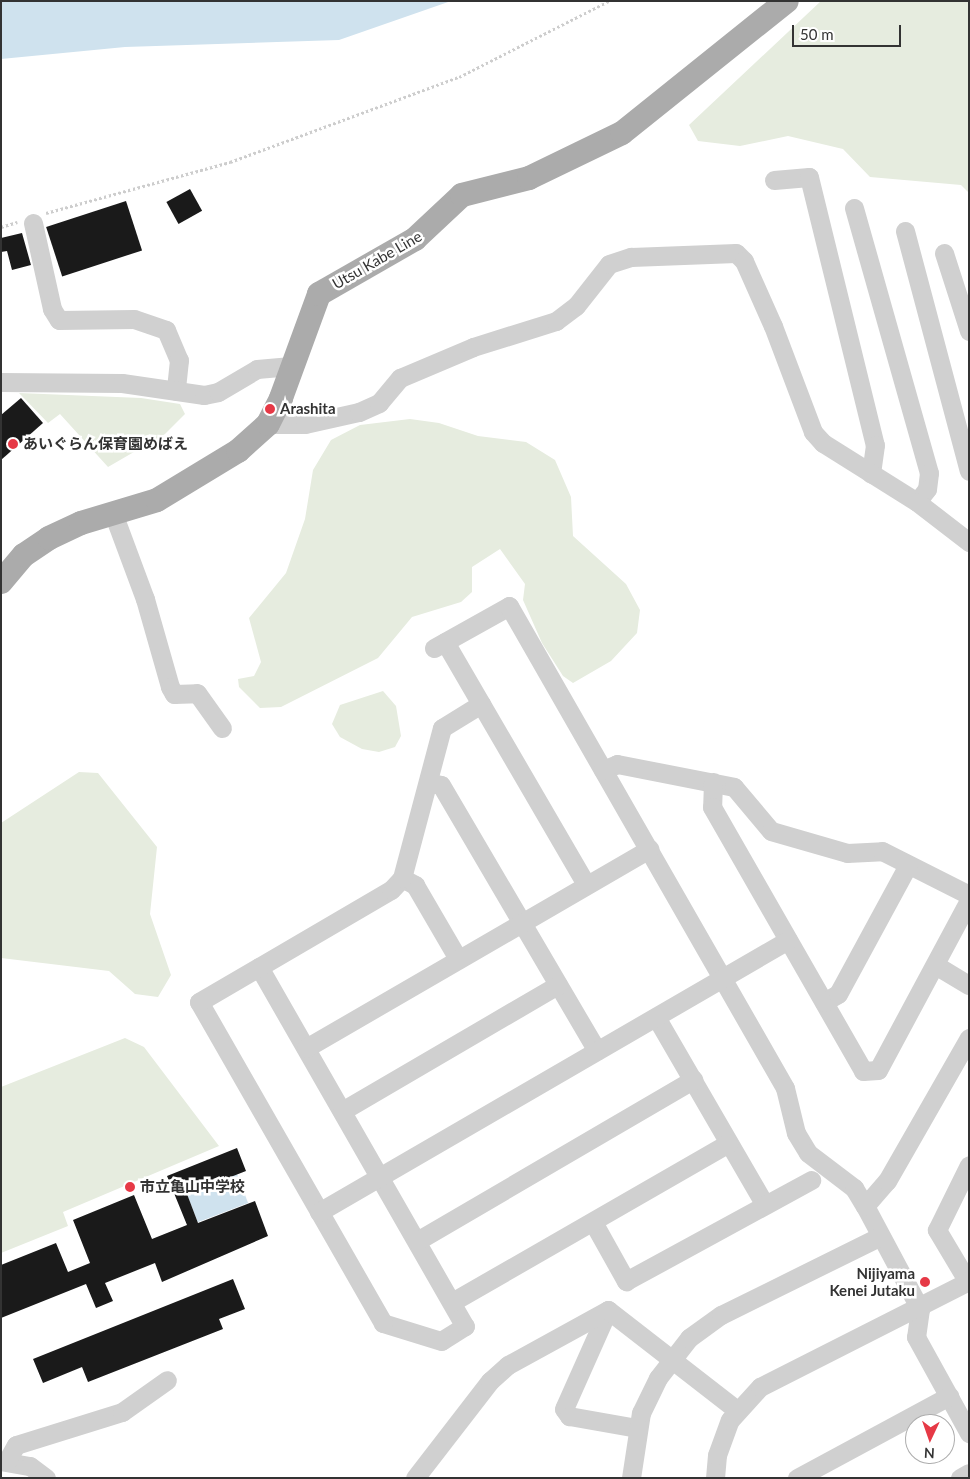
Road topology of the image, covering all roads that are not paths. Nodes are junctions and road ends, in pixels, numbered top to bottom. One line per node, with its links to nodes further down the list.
1 (787, 1): 8 (main road, Utsu Kabe Line)
2 (774, 180): 13 (street)
3 (854, 208): 14 (street)
4 (31, 219): 10 (street)
5 (905, 231): 12 (street)
6 (944, 253): 7 (street)
7 (969, 331)
8 (290, 366): 10 (street); 11 (main road, Utsu Kabe Line)
9 (1, 382): 10 (street)
10 (176, 391)
11 (268, 424): 13 (street); 15 (main road, Utsu Kabe Line)
12 (969, 471)
13 (871, 474): 14 (street)
14 (917, 502): 16 (street)
15 (113, 513): 17 (main road, Utsu Kabe Line); 19 (street)
16 (969, 542)
17 (1, 582)
18 (481, 704): 20 (street); 21 (street); 26 (street)
19 (222, 728)
20 (603, 770): 22 (street); 23 (street)
21 (428, 782): 25 (street); 29 (street)
22 (714, 782): 24 (street); 30 (street)
23 (649, 849): 26 (street); 34 (street)
24 (908, 865): 27 (street); 37 (street)
25 (402, 878): 31 (street); 33 (street)
26 (586, 884): 29 (street)
27 (969, 895)
28 (969, 900): 32 (street)
29 (521, 922): 31 (street); 36 (street)
30 (788, 940): 34 (street); 37 (street)
31 (458, 959): 40 (street)
32 (937, 966): 35 (street); 37 (street)
33 (259, 967): 40 (street); 50 (street)
34 (723, 978): 38 (street); 49 (street)
35 (969, 985)
36 (558, 986): 41 (street); 43 (street)
37 (824, 1002)
38 (656, 1016): 41 (street); 42 (street)
39 (969, 1038): 49 (street)
40 (306, 1048): 43 (street)
41 (596, 1051): 46 (street)
42 (693, 1080): 44 (street); 53 (street)
43 (342, 1111): 46 (street)
44 (729, 1143): 48 (street); 51 (street)
45 (969, 1165): 54 (street)
46 (379, 1177): 50 (street); 53 (street)
47 (811, 1180): 48 (street)
48 (764, 1206): 51 (street)
49 (865, 1206): 52 (street)
50 (319, 1212): 55 (street)
51 (593, 1222): 55 (street)
52 (881, 1236): 56 (street); 58 (street)
53 (417, 1241): 55 (street)
54 (968, 1281): 56 (street)
55 (452, 1302)
56 (920, 1309): 60 (street); 61 (street)
57 (608, 1310): 58 (street); 62 (street); 68 (street)
58 (672, 1360): 61 (street); 62 (street)
59 (167, 1380): 64 (street)
60 (949, 1396): 63 (street); 66 (street)
61 (737, 1410): 70 (street)
62 (637, 1428): 69 (street)
63 (969, 1433)
64 (4, 1461): 67 (street)
65 (969, 1473): 71 (street)
66 (799, 1477)
67 (46, 1478)
68 (416, 1478)
69 (631, 1478)
70 (715, 1478)
71 (960, 1478)

